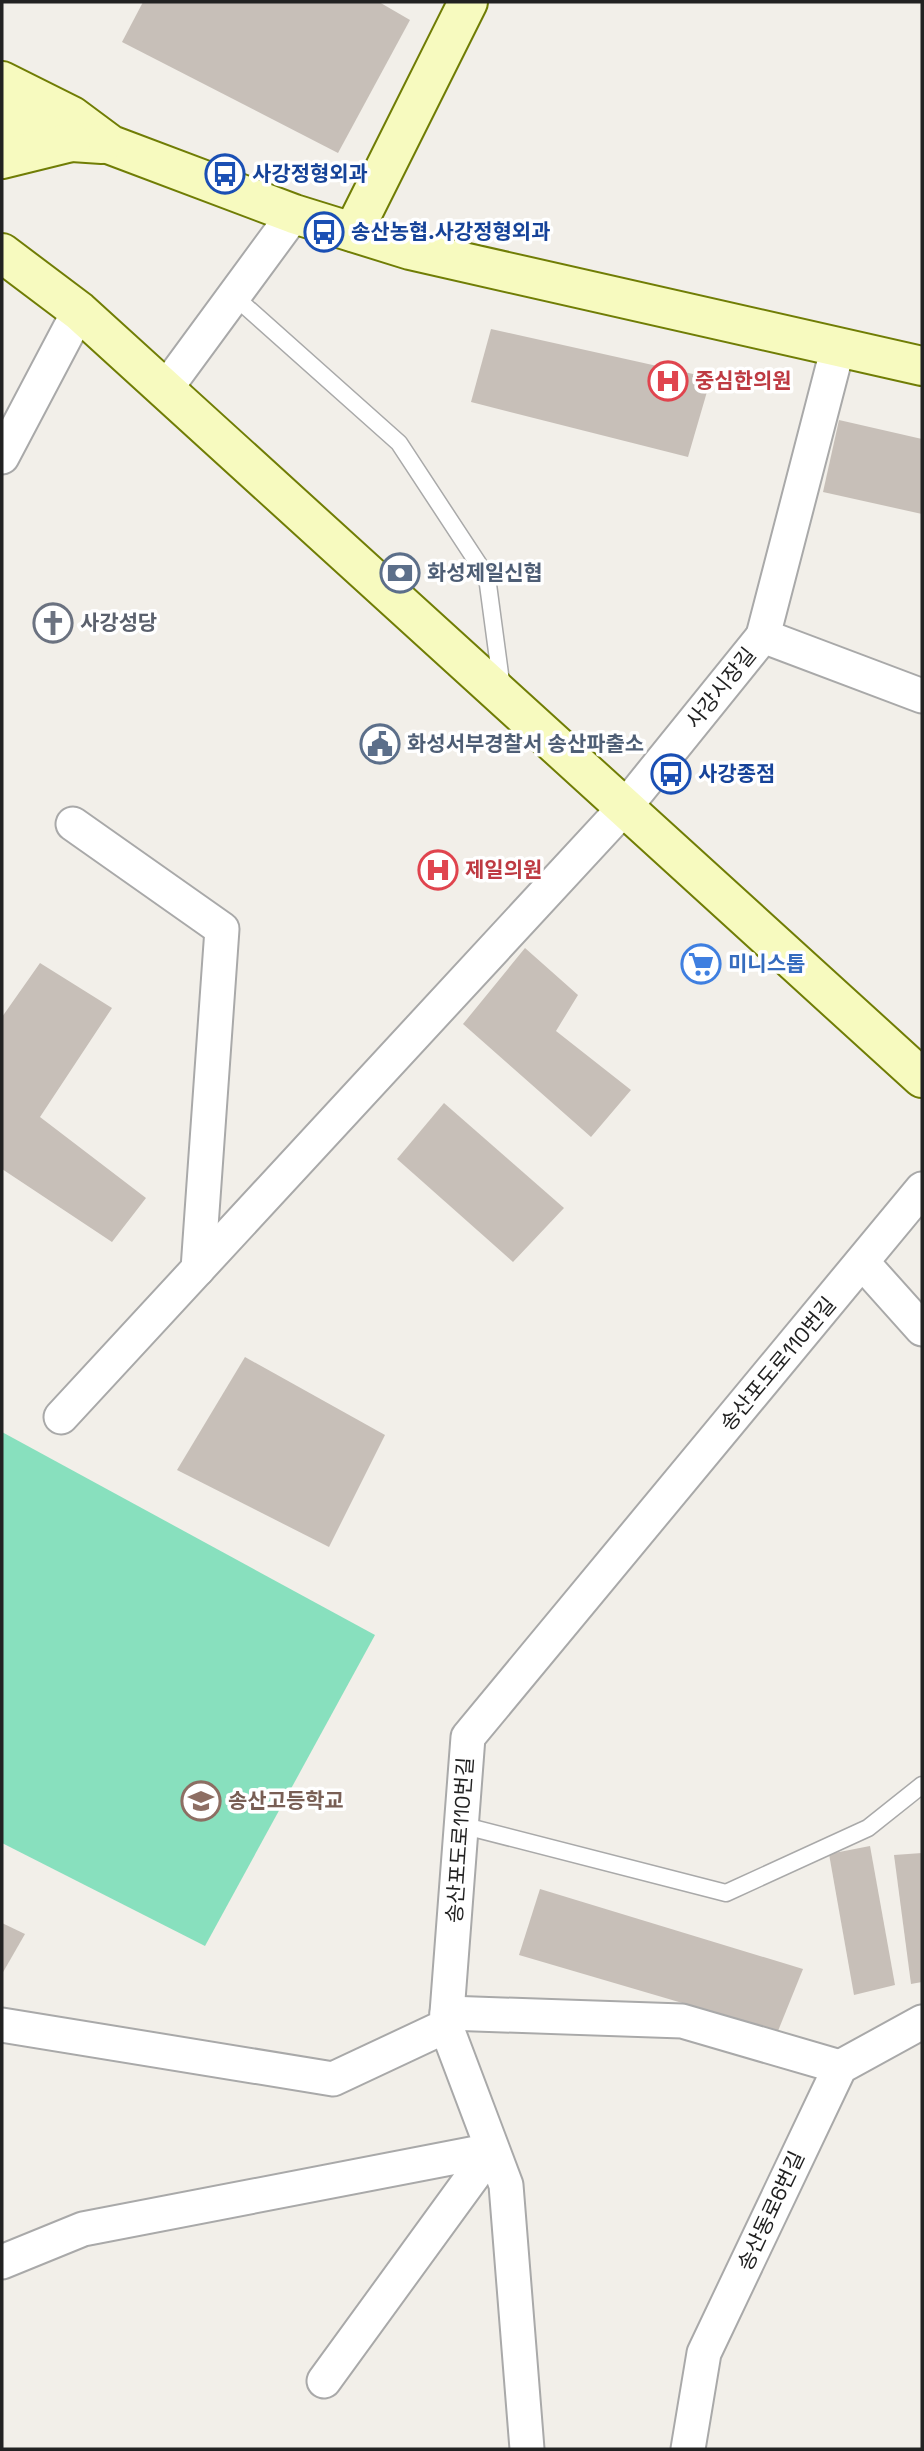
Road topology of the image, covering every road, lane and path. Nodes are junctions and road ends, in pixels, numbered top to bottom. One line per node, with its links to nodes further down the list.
1 (468, 2): 8 (main road)
2 (2, 81): 5 (main road)
3 (2, 121): 4 (main road)
4 (72, 142): 5 (main road); 6 (main road)
5 (111, 145): 7 (main road)
6 (2, 159)
7 (294, 214): 8 (main road); 10 (street)
8 (353, 232): 12 (main road)
9 (2, 253): 11 (main road)
10 (233, 296): 14 (street); 17 (lane)
11 (79, 311): 14 (main road); 15 (street)
12 (838, 347): 13 (main road); 16 (street)
13 (922, 366)
14 (164, 391): 17 (main road)
15 (2, 457)
16 (762, 636): 18 (street, 사강시장길); 19 (street, 사강시장길)
17 (503, 696): 19 (main road)
18 (922, 696)
19 (625, 807): 21 (main road); 24 (street, 사강시장길)
20 (73, 824): 24 (street)
21 (922, 1078)
22 (922, 1189): 23 (street, 송산포도로110번길)
23 (862, 1262): 25 (street); 28 (street, 송산포도로110번길)
24 (198, 1269): 26 (street, 사강시장길)
25 (922, 1329)
26 (61, 1417)
27 (922, 1785): 28 (lane)
28 (461, 1825): 29 (street, 송산포도로110번길)
29 (446, 2020): 31 (street); 32 (street); 33 (street)
30 (922, 2022): 32 (street)
31 (2, 2025)
32 (839, 2067): 37 (street, 송산동로6번길)
33 (492, 2150): 34 (street); 35 (street); 36 (street)
34 (2, 2262)
35 (324, 2381)
36 (527, 2449)
37 (688, 2449)

